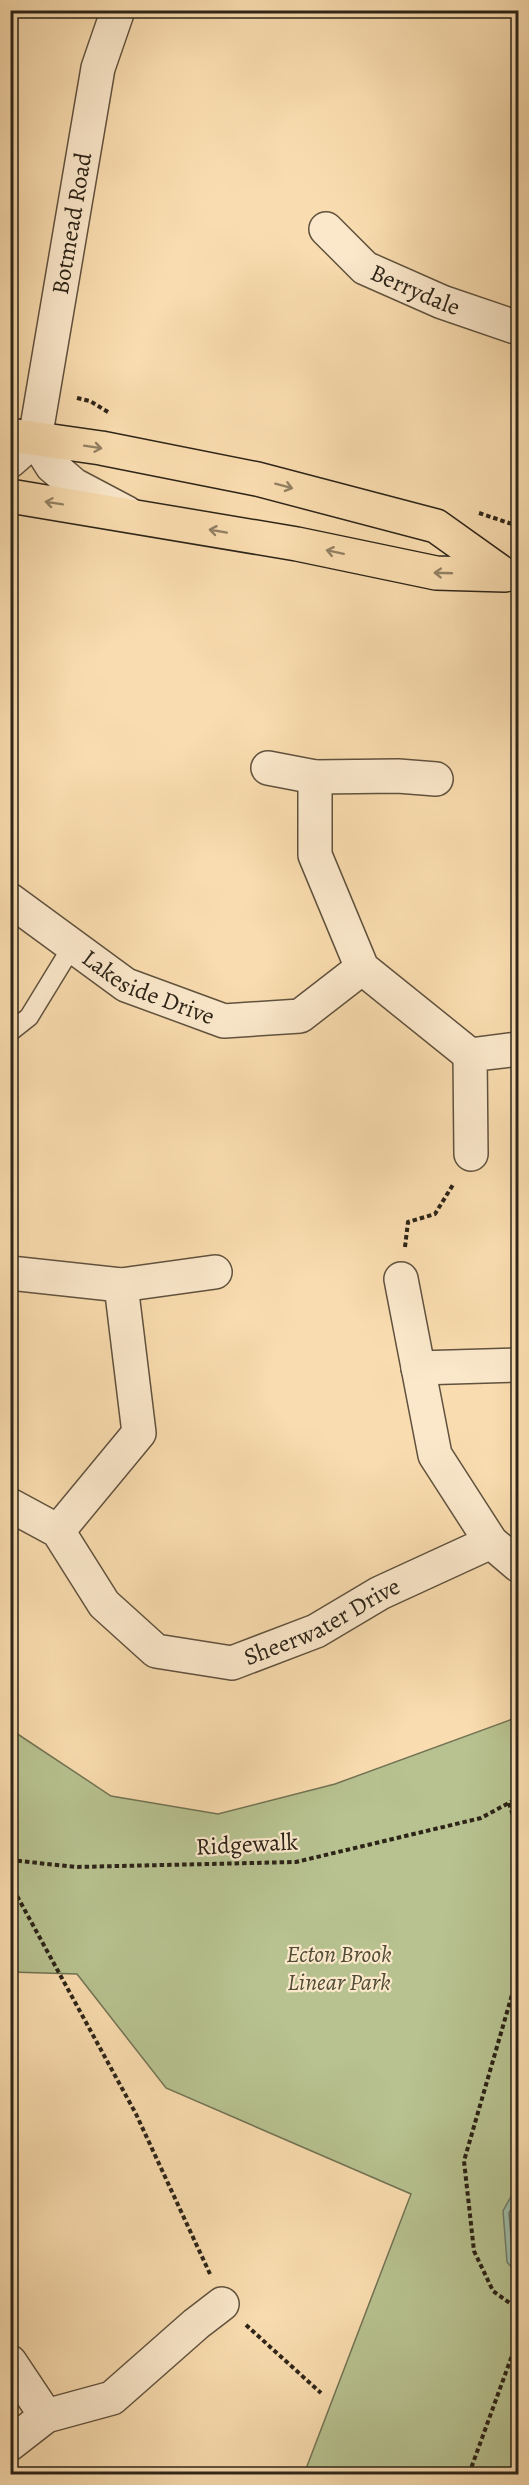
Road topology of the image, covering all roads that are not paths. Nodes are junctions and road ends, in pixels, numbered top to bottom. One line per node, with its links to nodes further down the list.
1 (118, 10): 4 (street, Botmead Road)
2 (326, 229): 3 (street, Berrydale)
3 (519, 328)
4 (23, 437): 5 (street); 7 (street); 8 (main road, one-way to 8)
5 (10, 460)
6 (10, 496): 7 (main road, one-way to 6)
7 (133, 516): 8 (main road, one-way to 7)
8 (510, 576)
9 (268, 768): 10 (street)
10 (315, 777): 11 (street); 14 (street)
11 (436, 779)
12 (10, 900): 13 (street, Lakeside Drive)
13 (73, 945): 14 (street, Lakeside Drive); 15 (lane)
14 (362, 968): 17 (street)
15 (10, 1032)
16 (519, 1050): 17 (street)
17 (470, 1055): 18 (street)
18 (471, 1154)
19 (215, 1272): 22 (street)
20 (10, 1273): 22 (street)
21 (401, 1279): 24 (street)
22 (121, 1285): 26 (street)
23 (519, 1365): 24 (street)
24 (418, 1368): 27 (street)
25 (10, 1505): 26 (street, Sheerwater Drive)
26 (58, 1531): 27 (street, Sheerwater Drive)
27 (491, 1542): 28 (street)
28 (519, 1565)
29 (222, 2304): 31 (street)
30 (10, 2362): 31 (street)
31 (46, 2416): 32 (street)
32 (10, 2444)

